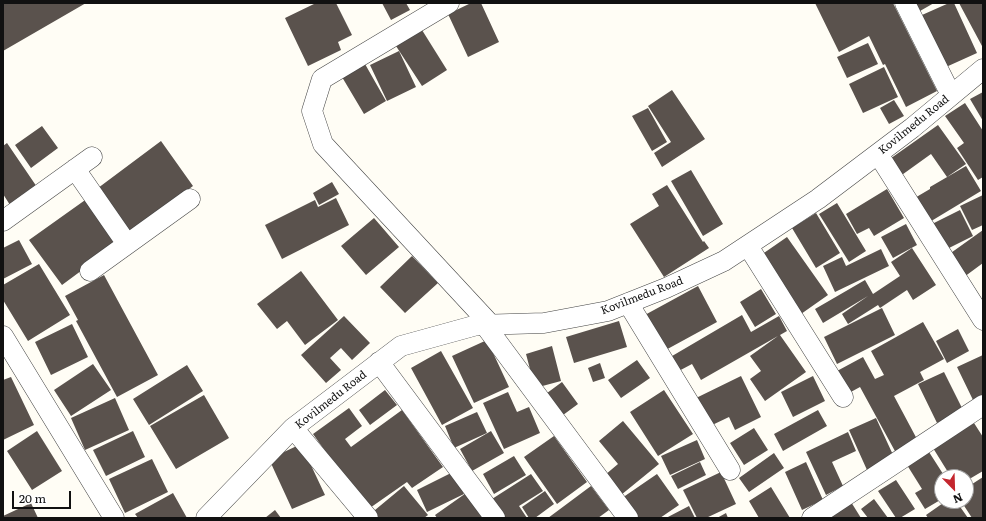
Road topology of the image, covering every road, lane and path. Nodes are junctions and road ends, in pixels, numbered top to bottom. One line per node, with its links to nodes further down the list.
1 (449, 3): 15 (street)
2 (906, 3): 4 (street)
3 (983, 69): 4 (street, Kovilmedu Road)
4 (951, 95): 5 (street, Kovilmedu Road)
5 (878, 154): 11 (street, Kovilmedu Road); 14 (street)
6 (92, 157): 7 (street)
7 (75, 169): 9 (street); 10 (street)
8 (190, 199): 10 (street)
9 (3, 221)
10 (127, 244): 12 (street)
11 (748, 246): 13 (street, Kovilmedu Road); 18 (street)
12 (90, 271)
13 (628, 303): 15 (street, Kovilmedu Road); 21 (street)
14 (983, 320)
15 (487, 324): 17 (street, Kovilmedu Road); 26 (street)
16 (3, 336): 22 (street)
17 (379, 362): 20 (street, Kovilmedu Road); 25 (street)
18 (844, 397)
19 (983, 405): 27 (street)
20 (293, 428): 23 (street, Kovilmedu Road); 24 (street)
21 (730, 470)
22 (114, 518)
23 (206, 518)
24 (368, 518)
25 (495, 518)
26 (628, 518)
27 (812, 518)

